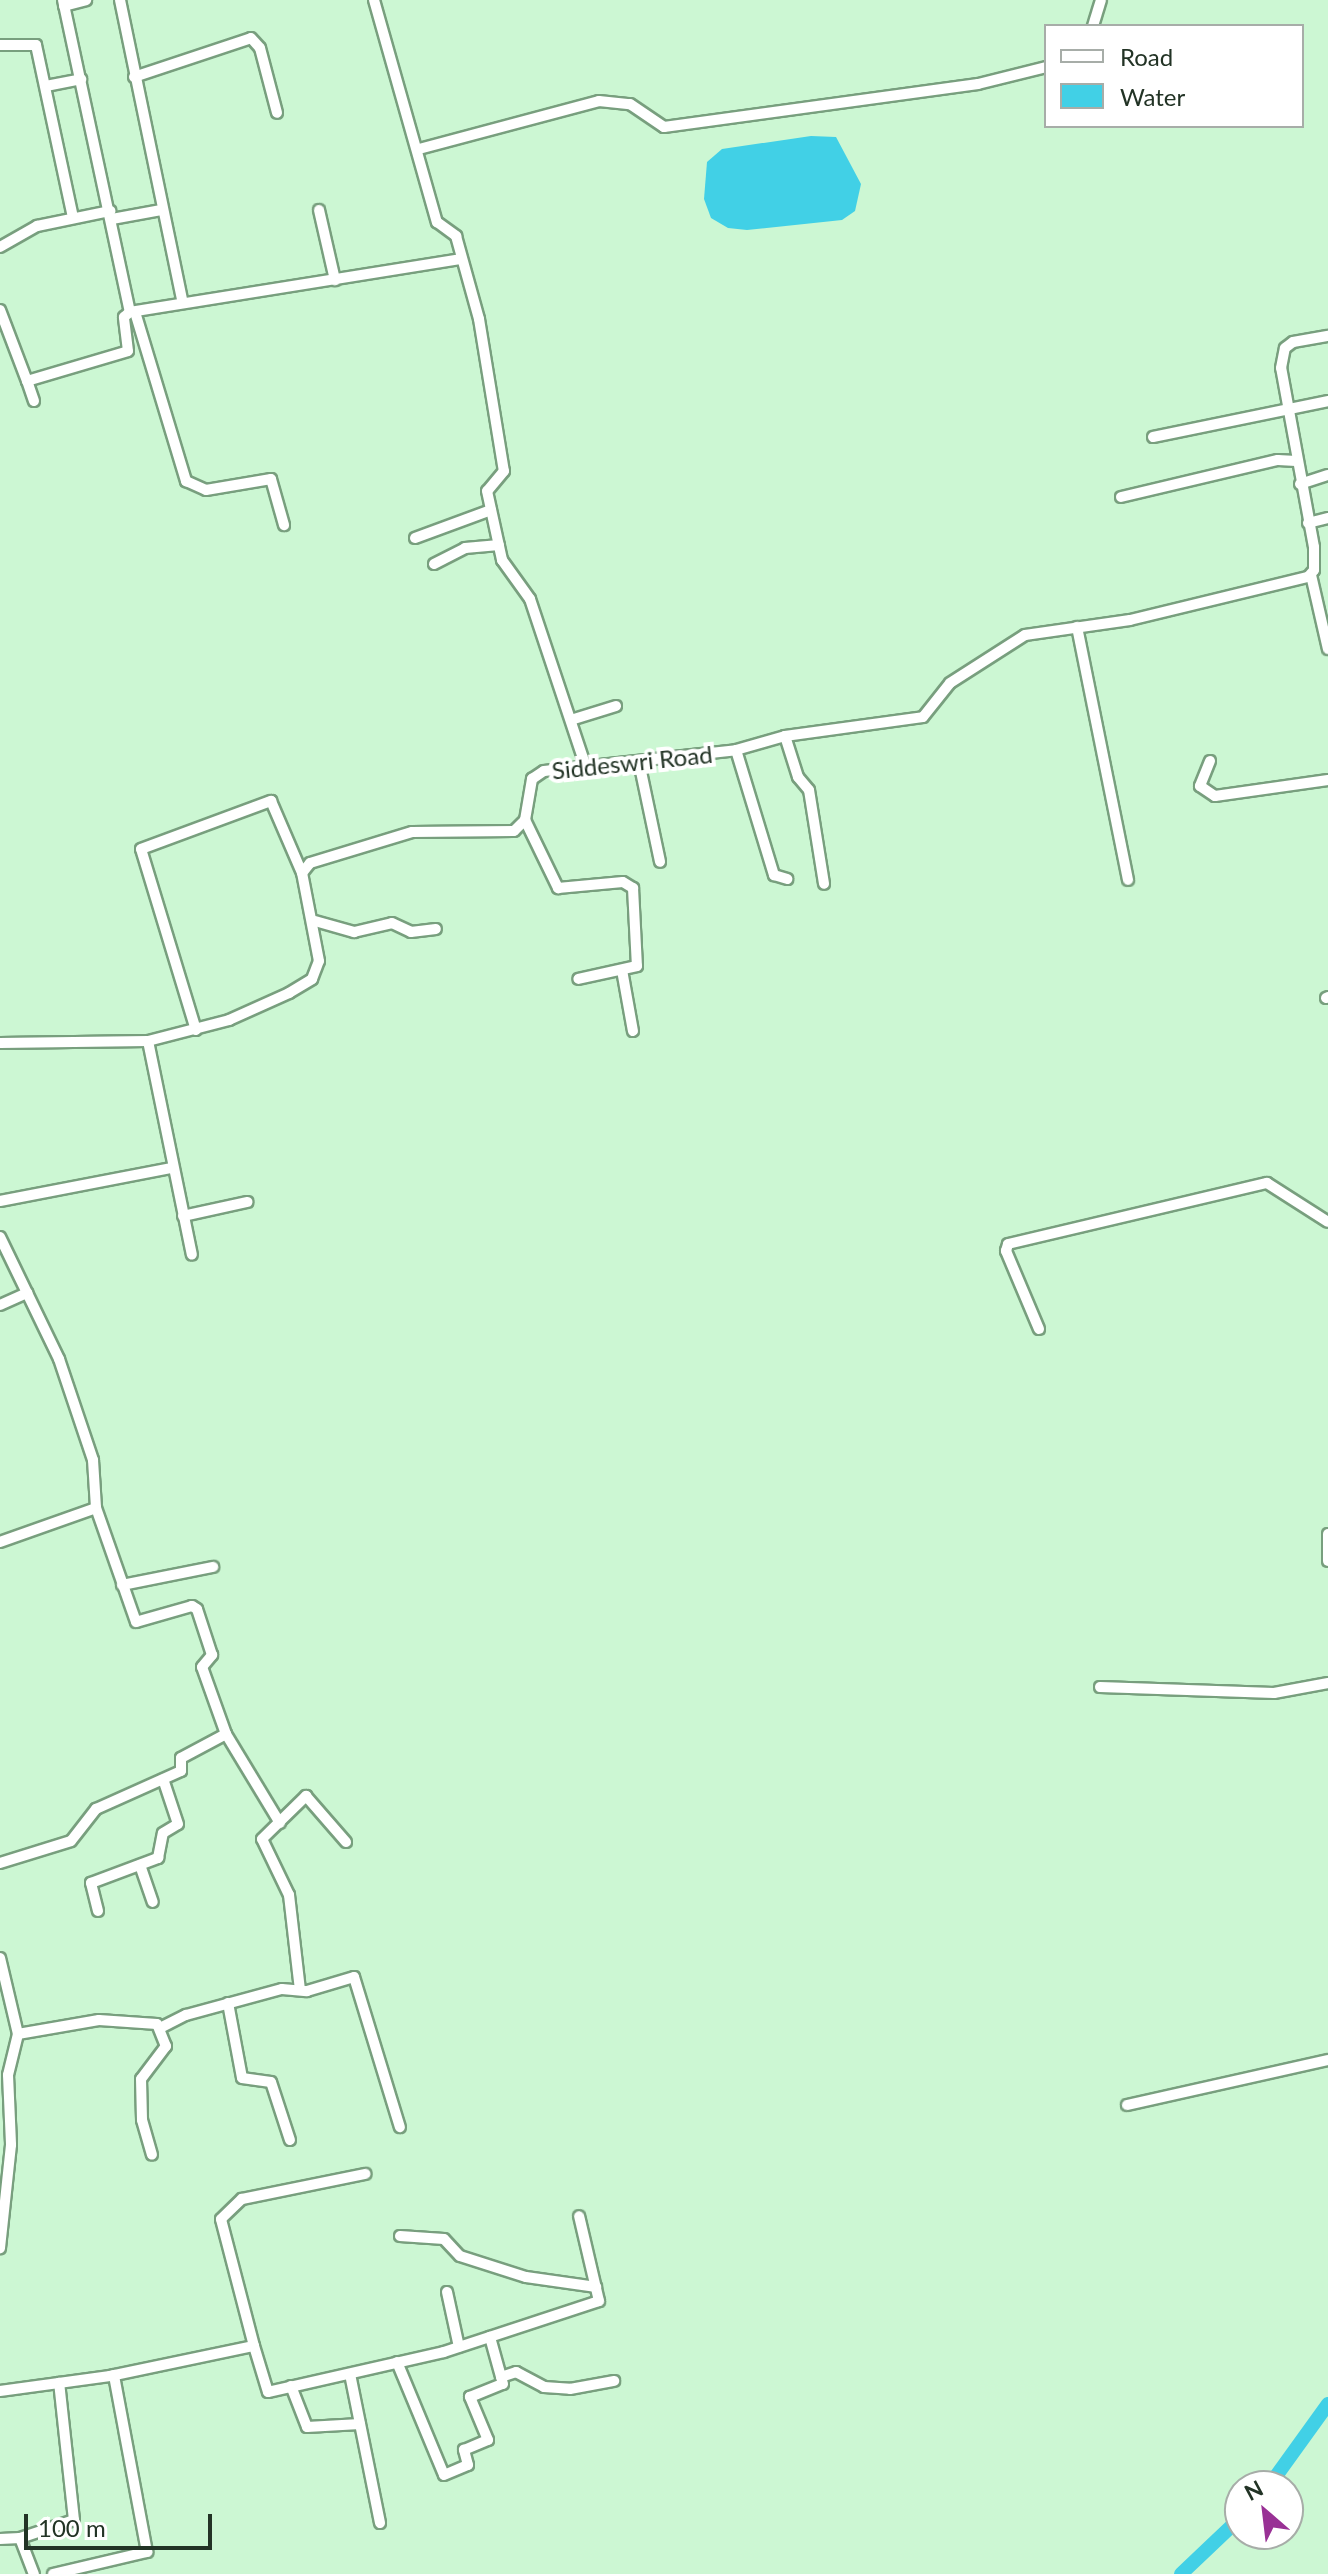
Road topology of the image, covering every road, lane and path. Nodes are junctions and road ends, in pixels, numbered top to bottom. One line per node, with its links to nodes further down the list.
1 (86, 0): 5 (street)
2 (120, 0): 9 (street)
3 (374, 0): 13 (street)
4 (1101, 0): 6 (street)
5 (64, 3): 10 (street)
6 (1094, 24)
7 (0, 45): 11 (street)
8 (1044, 68): 13 (street)
9 (134, 77): 12 (street); 14 (street)
10 (81, 79): 11 (street); 16 (street)
11 (46, 86): 17 (street)
12 (277, 113)
13 (419, 149): 19 (street)
14 (161, 210): 16 (street); 21 (street)
15 (319, 210): 20 (street)
16 (111, 215): 17 (street); 23 (street)
17 (73, 218): 18 (street)
18 (0, 247)
19 (460, 259): 20 (street); 34 (street)
20 (335, 280): 21 (street)
21 (183, 303): 23 (street)
22 (0, 310): 25 (street)
23 (133, 312): 25 (street); 37 (street)
24 (1328, 336): 28 (street)
25 (27, 381): 26 (street)
26 (34, 401)
27 (1328, 401): 28 (street)
28 (1286, 410): 29 (street); 30 (street)
29 (1153, 437)
30 (1296, 461): 32 (street); 33 (street)
31 (1328, 475): 32 (street)
32 (1300, 484): 36 (street)
33 (1121, 497)
34 (491, 510): 38 (street); 39 (street)
35 (1328, 518): 36 (street)
36 (1308, 523): 41 (street)
37 (284, 525)
38 (415, 538)
39 (499, 545): 40 (street); 45 (street)
40 (434, 564)
41 (1311, 575): 42 (street, Siddeswri Road); 43 (street)
42 (1077, 627): 46 (street, Siddeswri Road); 56 (street)
43 (1328, 649)
44 (616, 706): 45 (street)
45 (574, 719): 50 (street)
46 (785, 736): 47 (street, Siddeswri Road); 57 (street)
47 (736, 750): 49 (street, Siddeswri Road); 55 (street)
48 (1210, 761): 51 (street)
49 (639, 762): 50 (street, Siddeswri Road); 53 (street)
50 (586, 767): 52 (street, Siddeswri Road)
51 (1328, 780)
52 (525, 820): 54 (street); 60 (street)
53 (660, 862)
54 (302, 873): 58 (street); 62 (street)
55 (787, 879)
56 (1128, 880)
57 (824, 884)
58 (315, 921): 59 (street); 62 (street)
59 (436, 929)
60 (622, 970): 61 (street); 63 (street)
61 (578, 979)
62 (196, 1030): 64 (street)
63 (633, 1031)
64 (148, 1041): 65 (street); 66 (street)
65 (0, 1043)
66 (172, 1168): 67 (street); 69 (street)
67 (0, 1201)
68 (247, 1202): 69 (street)
69 (183, 1216): 72 (street)
70 (1328, 1222): 75 (street)
71 (0, 1237): 73 (street)
72 (192, 1255)
73 (27, 1293): 74 (street); 76 (street)
74 (0, 1305)
75 (1039, 1329)
76 (96, 1508): 78 (street); 81 (street)
77 (1328, 1534): 79 (street)
78 (1, 1538)
79 (1328, 1561)
80 (213, 1567): 81 (street)
81 (122, 1585): 84 (street)
82 (1328, 1683): 83 (street)
83 (1100, 1687)
84 (226, 1734): 85 (street); 86 (street)
85 (163, 1779): 88 (street); 89 (street)
86 (280, 1823): 87 (street); 93 (street)
87 (346, 1842)
88 (0, 1863)
89 (140, 1865): 90 (street); 91 (street)
90 (153, 1902)
91 (98, 1911)
92 (0, 1958): 96 (street)
93 (300, 1990): 94 (street); 100 (street)
94 (228, 2003): 95 (street); 101 (street)
95 (160, 2028): 96 (street); 102 (street)
96 (18, 2034): 97 (street)
97 (5, 2057): 106 (street)
98 (1328, 2060): 99 (street)
99 (1127, 2105)
100 (400, 2127)
101 (290, 2140)
102 (152, 2155)
103 (365, 2174): 110 (street)
104 (579, 2216): 107 (street)
105 (400, 2236): 107 (street)
106 (0, 2248)
107 (596, 2287): 109 (street)
108 (447, 2292): 111 (street)
109 (490, 2337): 111 (street); 115 (street)
110 (254, 2346): 114 (street); 118 (street)
111 (459, 2347): 112 (street)
112 (397, 2362): 113 (street); 115 (street)
113 (350, 2374): 118 (street); 120 (street)
114 (114, 2375): 117 (street); 125 (street)
115 (501, 2377): 116 (street)
116 (614, 2381)
117 (59, 2383): 119 (street); 122 (street)
118 (291, 2386): 120 (street)
119 (0, 2391)
120 (360, 2424): 121 (street)
121 (380, 2523)
122 (20, 2538): 123 (street); 124 (street)
123 (0, 2539)
124 (34, 2574)
125 (53, 2574)

